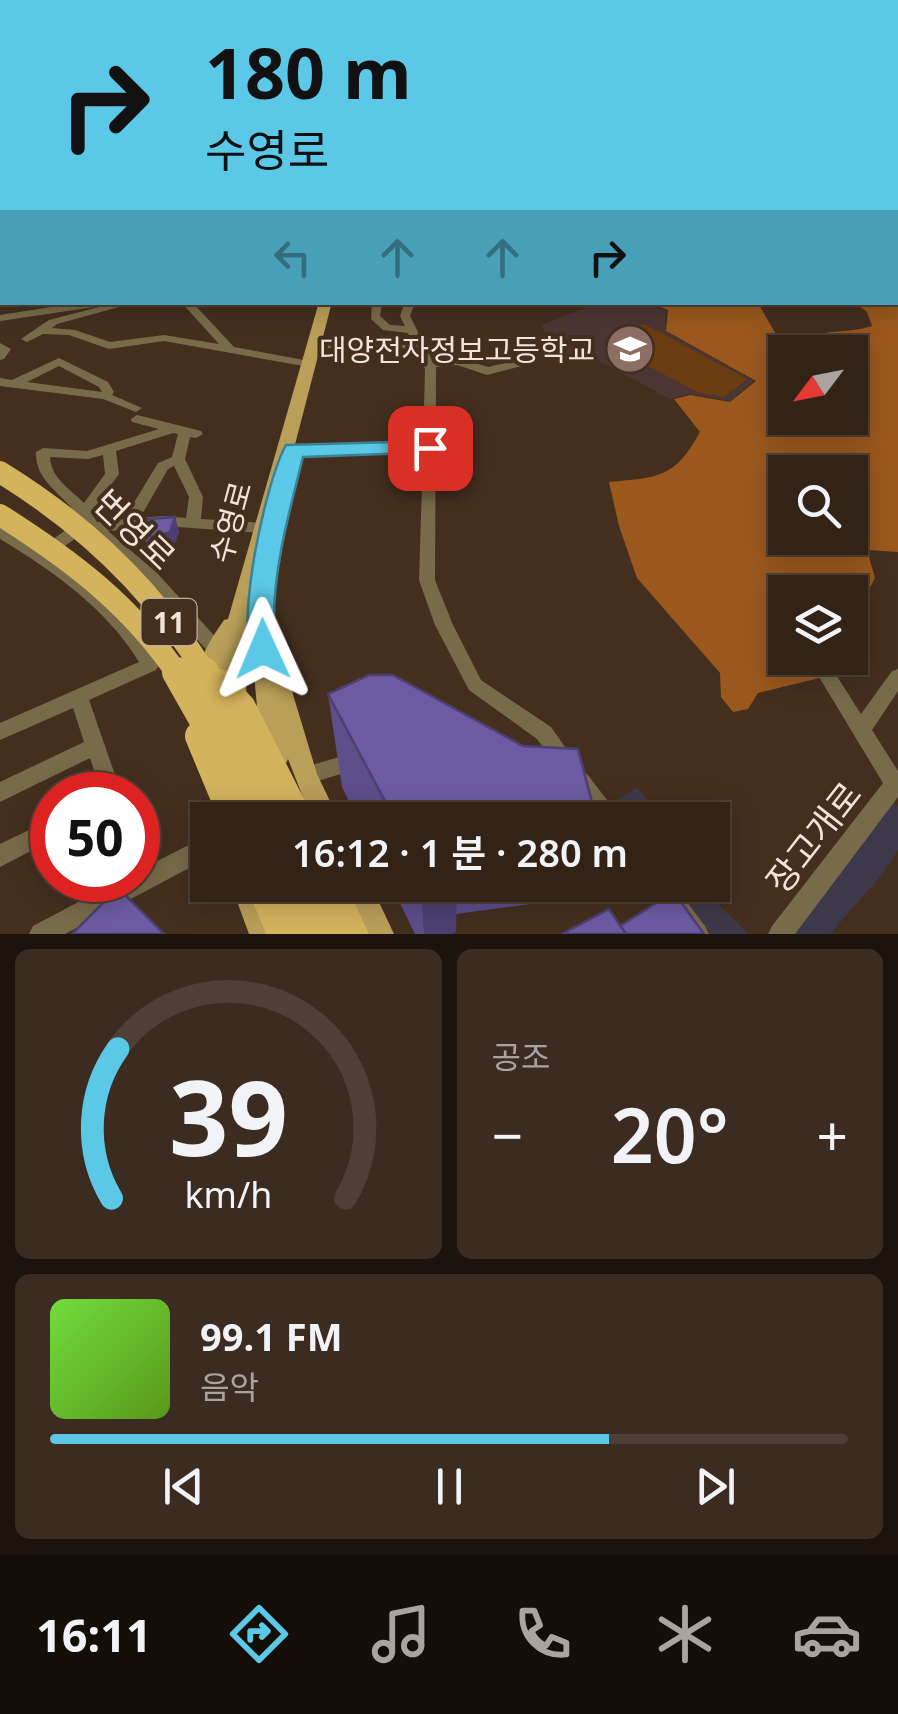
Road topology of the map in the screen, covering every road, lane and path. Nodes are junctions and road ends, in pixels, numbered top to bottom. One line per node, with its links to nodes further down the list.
1 (87, 305): 8 (street)
2 (120, 305): 9 (street)
3 (189, 305): 14 (street)
4 (328, 305): 12 (main road, 수영로)
5 (328, 305): 17 (main road, 수영로)
6 (377, 305): 10 (street)
7 (409, 305): 10 (street)
8 (0, 318)
9 (39, 330): 11 (street); 14 (street)
10 (414, 338): 12 (street); 18 (street)
11 (27, 339)
12 (321, 345): 24 (main road, 수영로)
13 (0, 346): 15 (street)
14 (230, 351): 17 (street)
15 (0, 357)
16 (534, 360): 18 (street)
17 (309, 364): 31 (main road, 수영로)
18 (428, 364): 22 (street)
19 (6, 383): 20 (street); 20 (street)
20 (105, 396): 21 (street)
21 (184, 432): 23 (street); 25 (street)
22 (430, 448): 24 (street); 57 (street)
23 (109, 449): 28 (street); 28 (street)
24 (294, 450): 34 (main road, 수영로)
25 (178, 460): 29 (street); 30 (street)
26 (0, 472): 35 (highway, 번영로 / 11, bridge)
27 (0, 515): 36 (highway, 번영로 / 11, bridge)
28 (89, 520): 29 (street); 33 (street); 35 (street)
29 (130, 522): 30 (street)
30 (194, 522): 31 (street)
31 (264, 528): 34 (main road, 수영로)
32 (0, 532): 33 (street)
33 (38, 557): 36 (street)
34 (250, 611): 35 (main road); 39 (main road, 수영로); 46 (main road, 수영로)
35 (213, 649): 39 (main road); 49 (main road); 52 (main road); 53 (highway, 번영로 / 11, bridge); 55 (highway, bridge)
36 (155, 656): 40 (street); 50 (highway, bridge); 51 (highway, 번영로 / 11, bridge)
37 (827, 675): 41 (street)
38 (898, 676): 41 (street)
39 (266, 678): 54 (main road, 수영로)
40 (79, 697): 42 (street); 43 (street)
41 (861, 730): 47 (street)
42 (0, 732)
43 (95, 746): 45 (street); 48 (street)
44 (380, 754): 46 (street)
45 (104, 772)
46 (306, 776): 56 (main road, 수영로)
47 (897, 785): 82 (street, 장고개로)
48 (0, 792)
49 (213, 802)
50 (226, 802)
51 (245, 802)
52 (259, 802)
53 (275, 802)
54 (280, 802)
55 (289, 802)
56 (318, 802)
57 (596, 802)
58 (30, 840): 60 (street)
59 (190, 854): 61 (street)
60 (0, 856)
61 (160, 868)
62 (96, 902): 72 (street)
63 (252, 902): 73 (main road)
64 (269, 902): 74 (highway)
65 (290, 902): 75 (highway)
66 (292, 902): 76 (main road)
67 (315, 902): 77 (main road)
68 (317, 902): 78 (highway)
69 (336, 902): 79 (highway)
70 (364, 902): 80 (main road)
71 (667, 902): 81 (street)
72 (41, 934)
73 (264, 934)
74 (283, 934)
75 (300, 934)
76 (308, 934)
77 (325, 934)
78 (333, 934)
79 (352, 934)
80 (379, 934)
81 (697, 934)
82 (780, 934)

